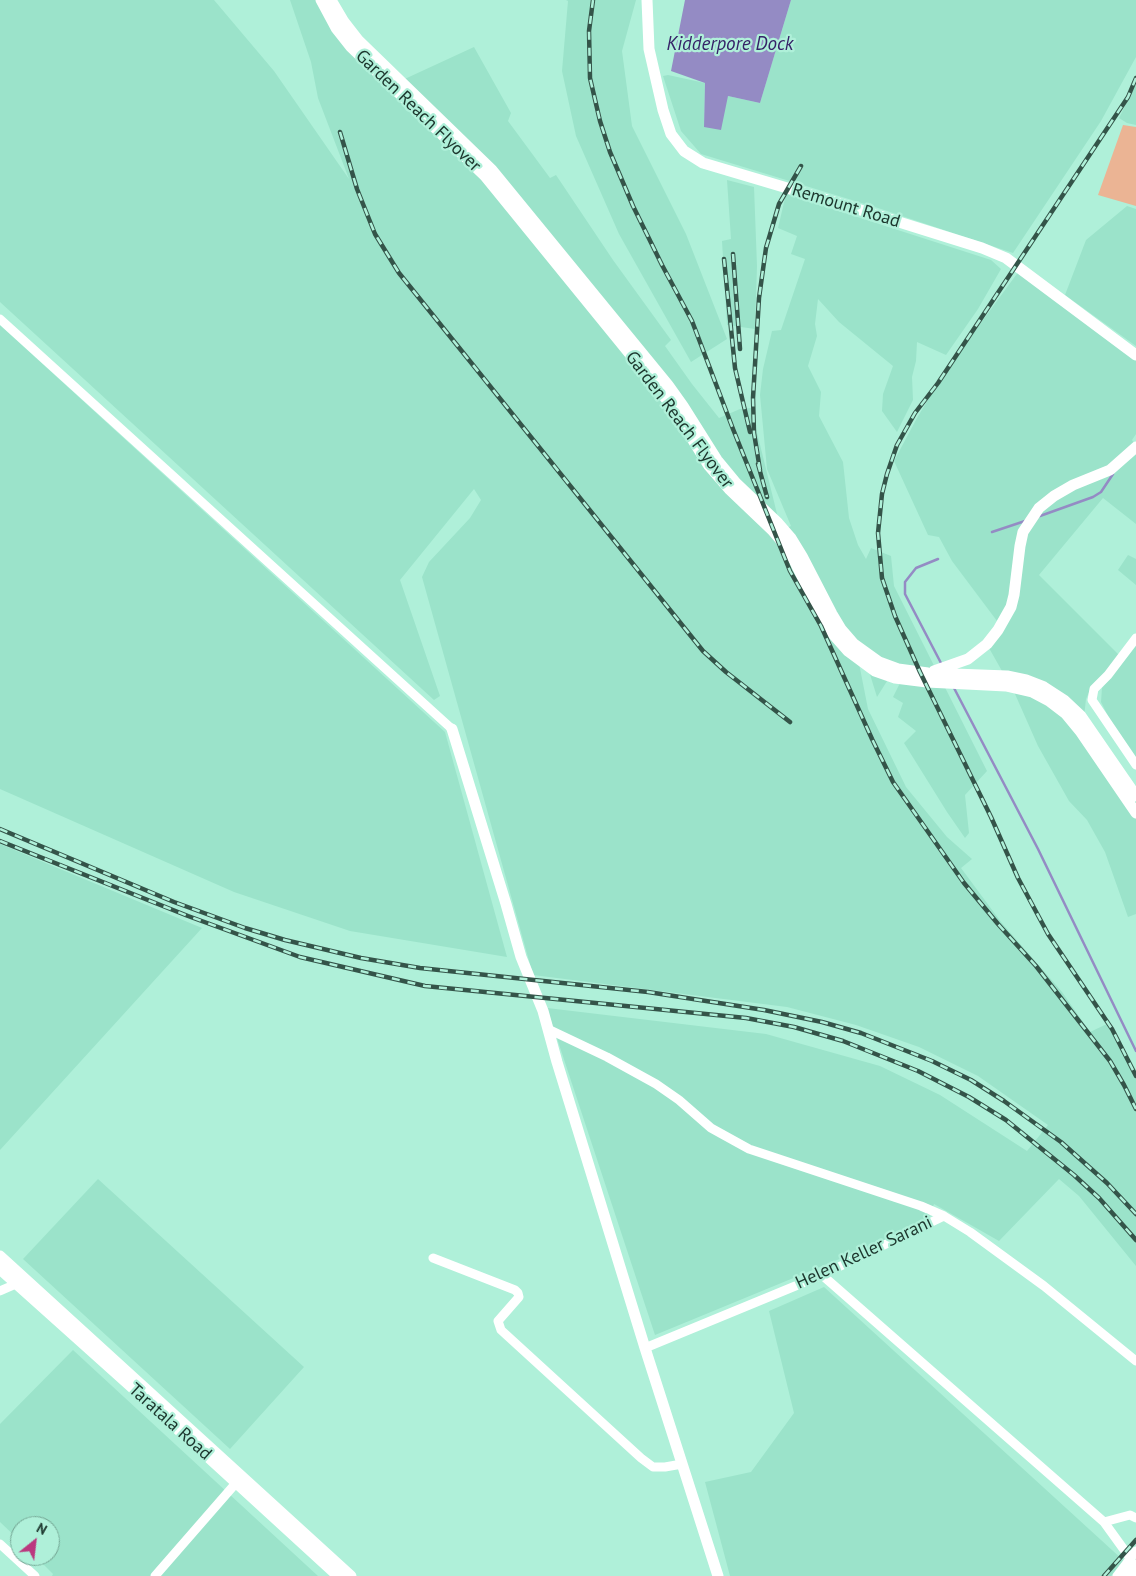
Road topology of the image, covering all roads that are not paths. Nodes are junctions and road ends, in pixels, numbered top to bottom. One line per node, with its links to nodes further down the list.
1 (321, 0): 12 (main road, Garden Reach Flyover)
2 (331, 0): 8 (main road, Garden Reach Flyover)
3 (647, 0): 5 (main road, Remount Road)
4 (0, 318): 9 (street)
5 (1136, 355)
6 (1136, 447): 8 (main road)
7 (1136, 638): 10 (street)
8 (928, 673): 11 (main road, Garden Reach Flyover)
9 (452, 729): 13 (main road)
10 (1136, 765)
11 (1136, 796)
12 (1136, 813)
13 (548, 1029): 14 (street); 21 (main road)
14 (944, 1216): 18 (street, Helen Keller Sarani); 22 (street, Helen Keller Sarani)
15 (0, 1256): 19 (main road)
16 (432, 1258): 23 (street)
17 (0, 1269): 19 (main road, Taratala Road)
18 (822, 1275): 21 (street, Helen Keller Sarani); 26 (street)
19 (23, 1286): 20 (street); 24 (main road, Taratala Road); 32 (main road)
20 (0, 1291)
21 (645, 1348): 23 (main road)
22 (1136, 1361)
23 (682, 1464): 33 (main road)
24 (236, 1483): 30 (street); 31 (main road, Taratala Road)
25 (1136, 1518): 26 (street)
26 (1104, 1522): 28 (street)
27 (0, 1544): 29 (street)
28 (1134, 1558): 34 (street); 35 (highway)
29 (35, 1576)
30 (155, 1576)
31 (338, 1576)
32 (351, 1576)
33 (718, 1576)
34 (1116, 1576)
35 (1129, 1576)

